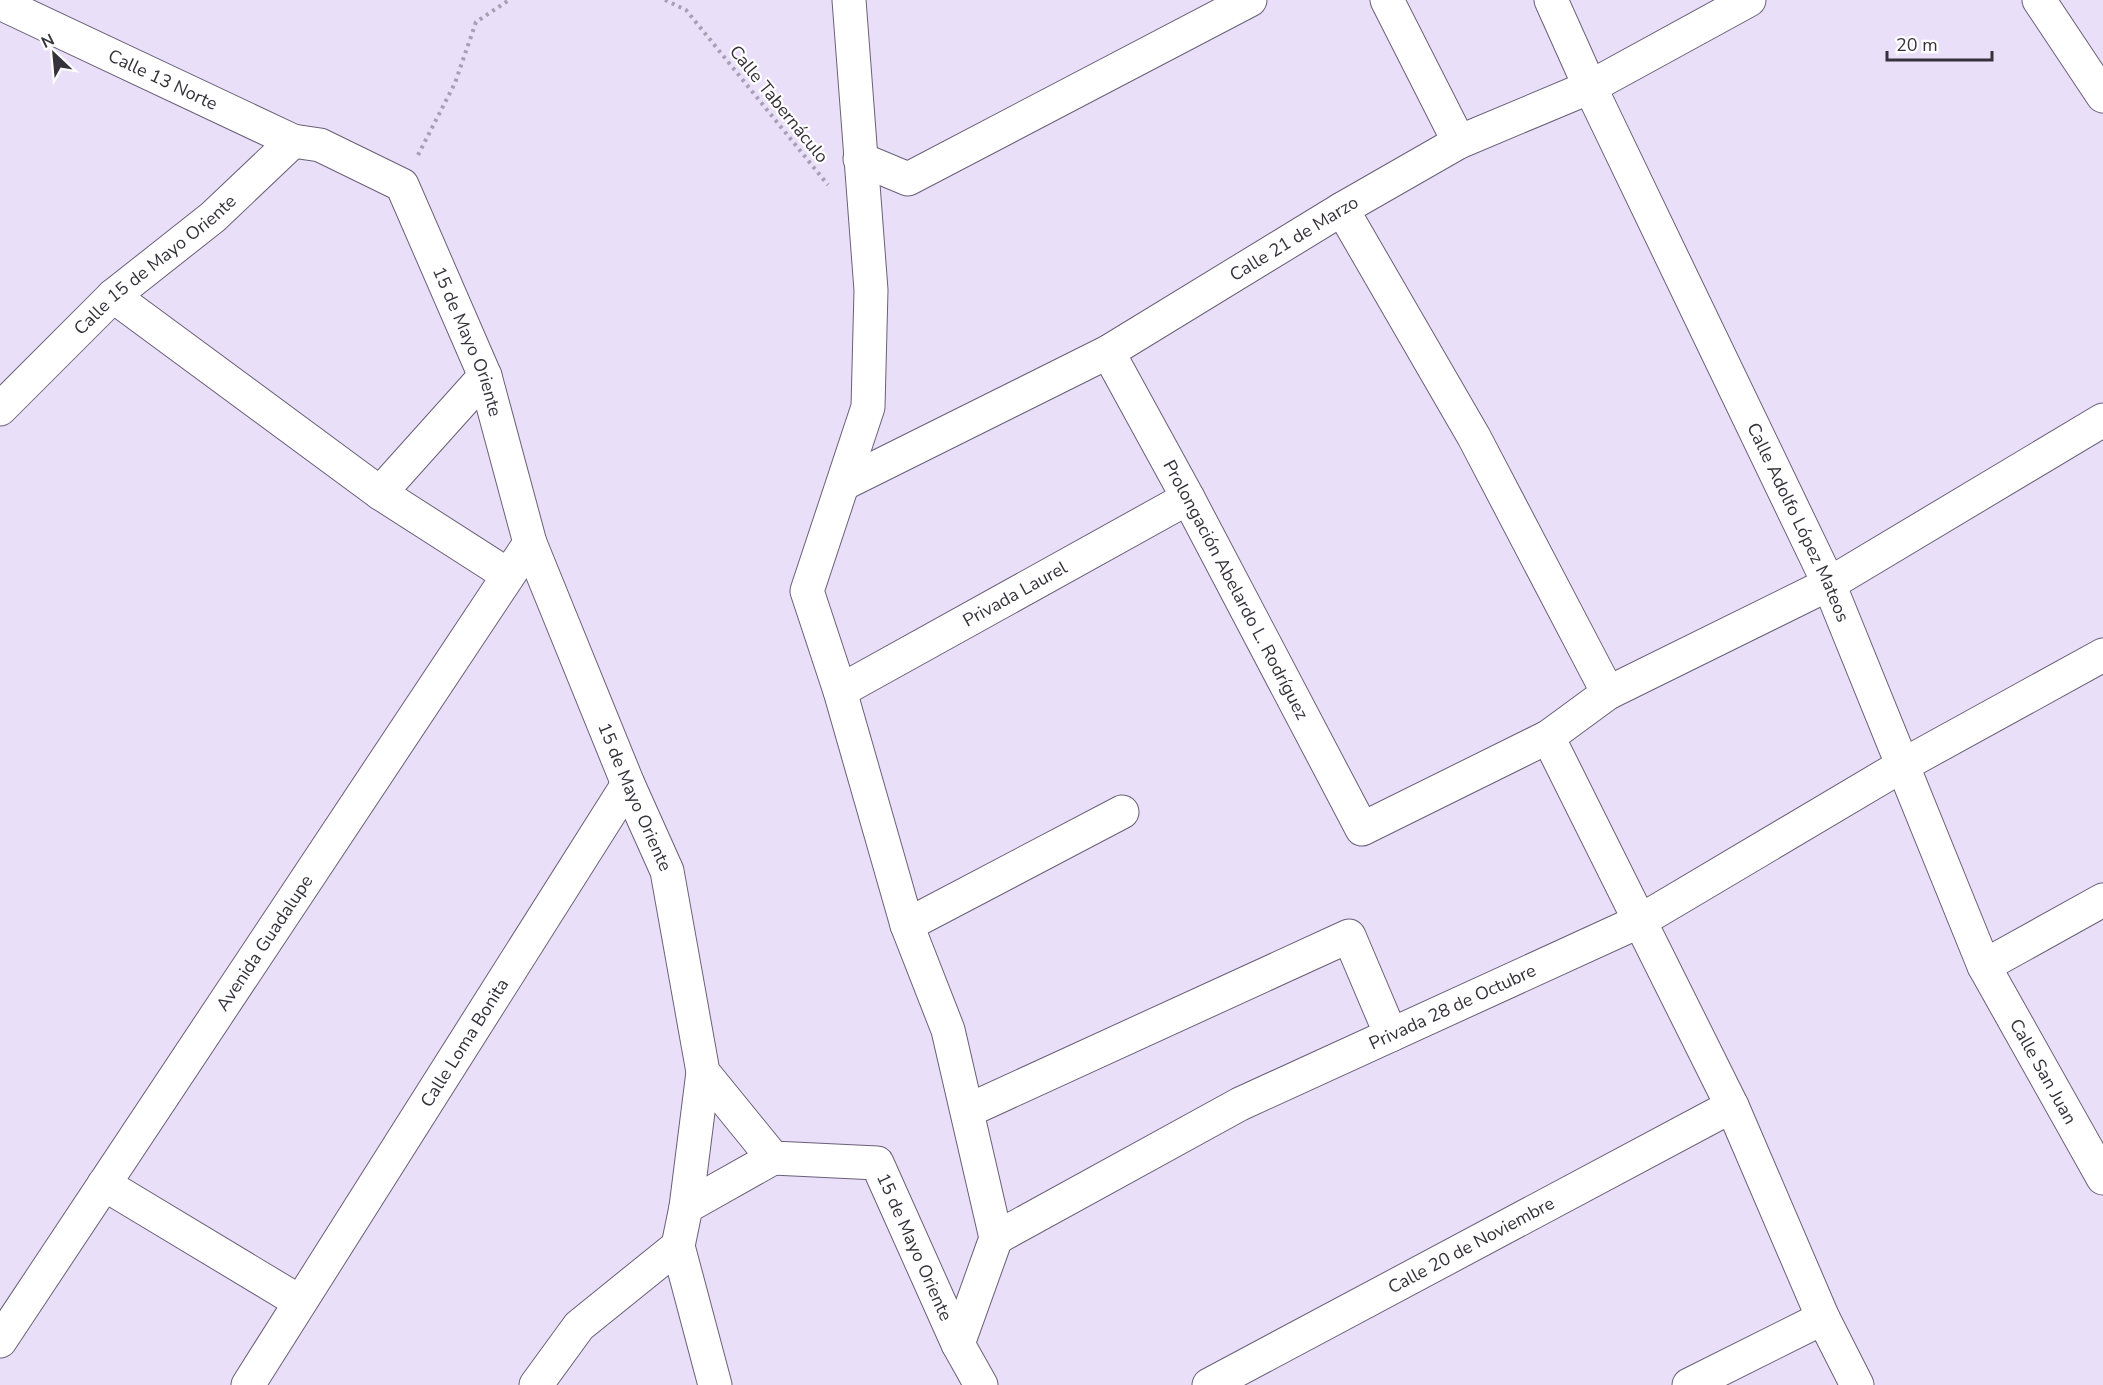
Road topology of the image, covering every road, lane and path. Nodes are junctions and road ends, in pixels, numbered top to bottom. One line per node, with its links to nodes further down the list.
1 (508, 0): 15 (path)
2 (665, 0): 16 (path, Calle Tabernáculo)
3 (849, 0): 14 (street)
4 (1250, 0): 14 (street)
5 (1387, 0): 12 (street)
6 (1551, 0): 10 (street, Calle Adolfo López Mateos)
7 (1749, 0): 10 (street, Calle 21 de Marzo)
8 (2039, 0): 11 (street)
9 (0, 3): 13 (street, Calle 13 Norte)
10 (1590, 87): 12 (street, Calle 21 de Marzo); 28 (street, Calle Adolfo López Mateos)
11 (2103, 96)
12 (1459, 142): 17 (street, Calle 21 de Marzo)
13 (307, 143): 15 (street); 18 (street, Calle 15 de Mayo Oriente)
14 (860, 159): 23 (street)
15 (402, 185): 20 (street, 15 de Mayo Oriente)
16 (829, 186)
17 (1342, 209): 19 (street, Calle 21 de Marzo); 31 (street)
18 (114, 296): 21 (street, Calle 15 de Mayo Oriente); 24 (street)
19 (1108, 352): 23 (street, Calle 21 de Marzo); 25 (street, Prolongación Abelardo L. Rodríguez)
20 (485, 376): 24 (street); 26 (street, 15 de Mayo Oriente)
21 (0, 409)
22 (2103, 420): 28 (street)
23 (843, 484): 30 (street)
24 (380, 493): 27 (street)
25 (1188, 498): 30 (street, Privada Laurel); 32 (street, Prolongación Abelardo L. Rodríguez)
26 (530, 543): 27 (street, Avenida Guadalupe); 34 (street, 15 de Mayo Oriente)
27 (508, 575): 46 (street, Avenida Guadalupe)
28 (1829, 584): 31 (street); 33 (street, Calle Adolfo López Mateos)
29 (2103, 655): 33 (street, Privada 28 de Octubre)
30 (840, 691): 38 (street)
31 (1608, 693): 32 (street)
32 (1548, 737): 37 (street)
33 (1903, 765): 37 (street, Privada 28 de Octubre); 39 (street, Calle Adolfo López Mateos)
34 (628, 784): 41 (street, 15 de Mayo Oriente); 50 (street, Calle Loma Bonita)
35 (1122, 812): 38 (street)
36 (2103, 900): 39 (street)
37 (1640, 921): 40 (street, Privada 28 de Octubre); 42 (street)
38 (908, 925): 43 (street)
39 (1984, 966): 45 (street, Calle San Juan)
40 (1391, 1035): 43 (street); 48 (street, Privada 28 de Octubre)
41 (703, 1072): 44 (street, 15 de Mayo Oriente); 47 (street)
42 (1732, 1106): 51 (street); 58 (street, Calle 20 de Noviembre)
43 (967, 1111): 48 (street)
44 (773, 1158): 47 (street); 53 (street, 15 de Mayo Oriente)
45 (2103, 1178)
46 (104, 1184): 50 (street); 52 (street, Avenida Guadalupe)
47 (686, 1207): 49 (street)
48 (996, 1238): 53 (street)
49 (678, 1246): 55 (street); 56 (street)
50 (300, 1302): 54 (street, Calle Loma Bonita)
51 (1823, 1318): 59 (street); 60 (street)
52 (0, 1341)
53 (958, 1344): 57 (street, 15 de Mayo Oriente)
54 (248, 1385)
55 (536, 1385)
56 (715, 1385)
57 (981, 1385)
58 (1209, 1385)
59 (1689, 1385)
60 (1857, 1385)

